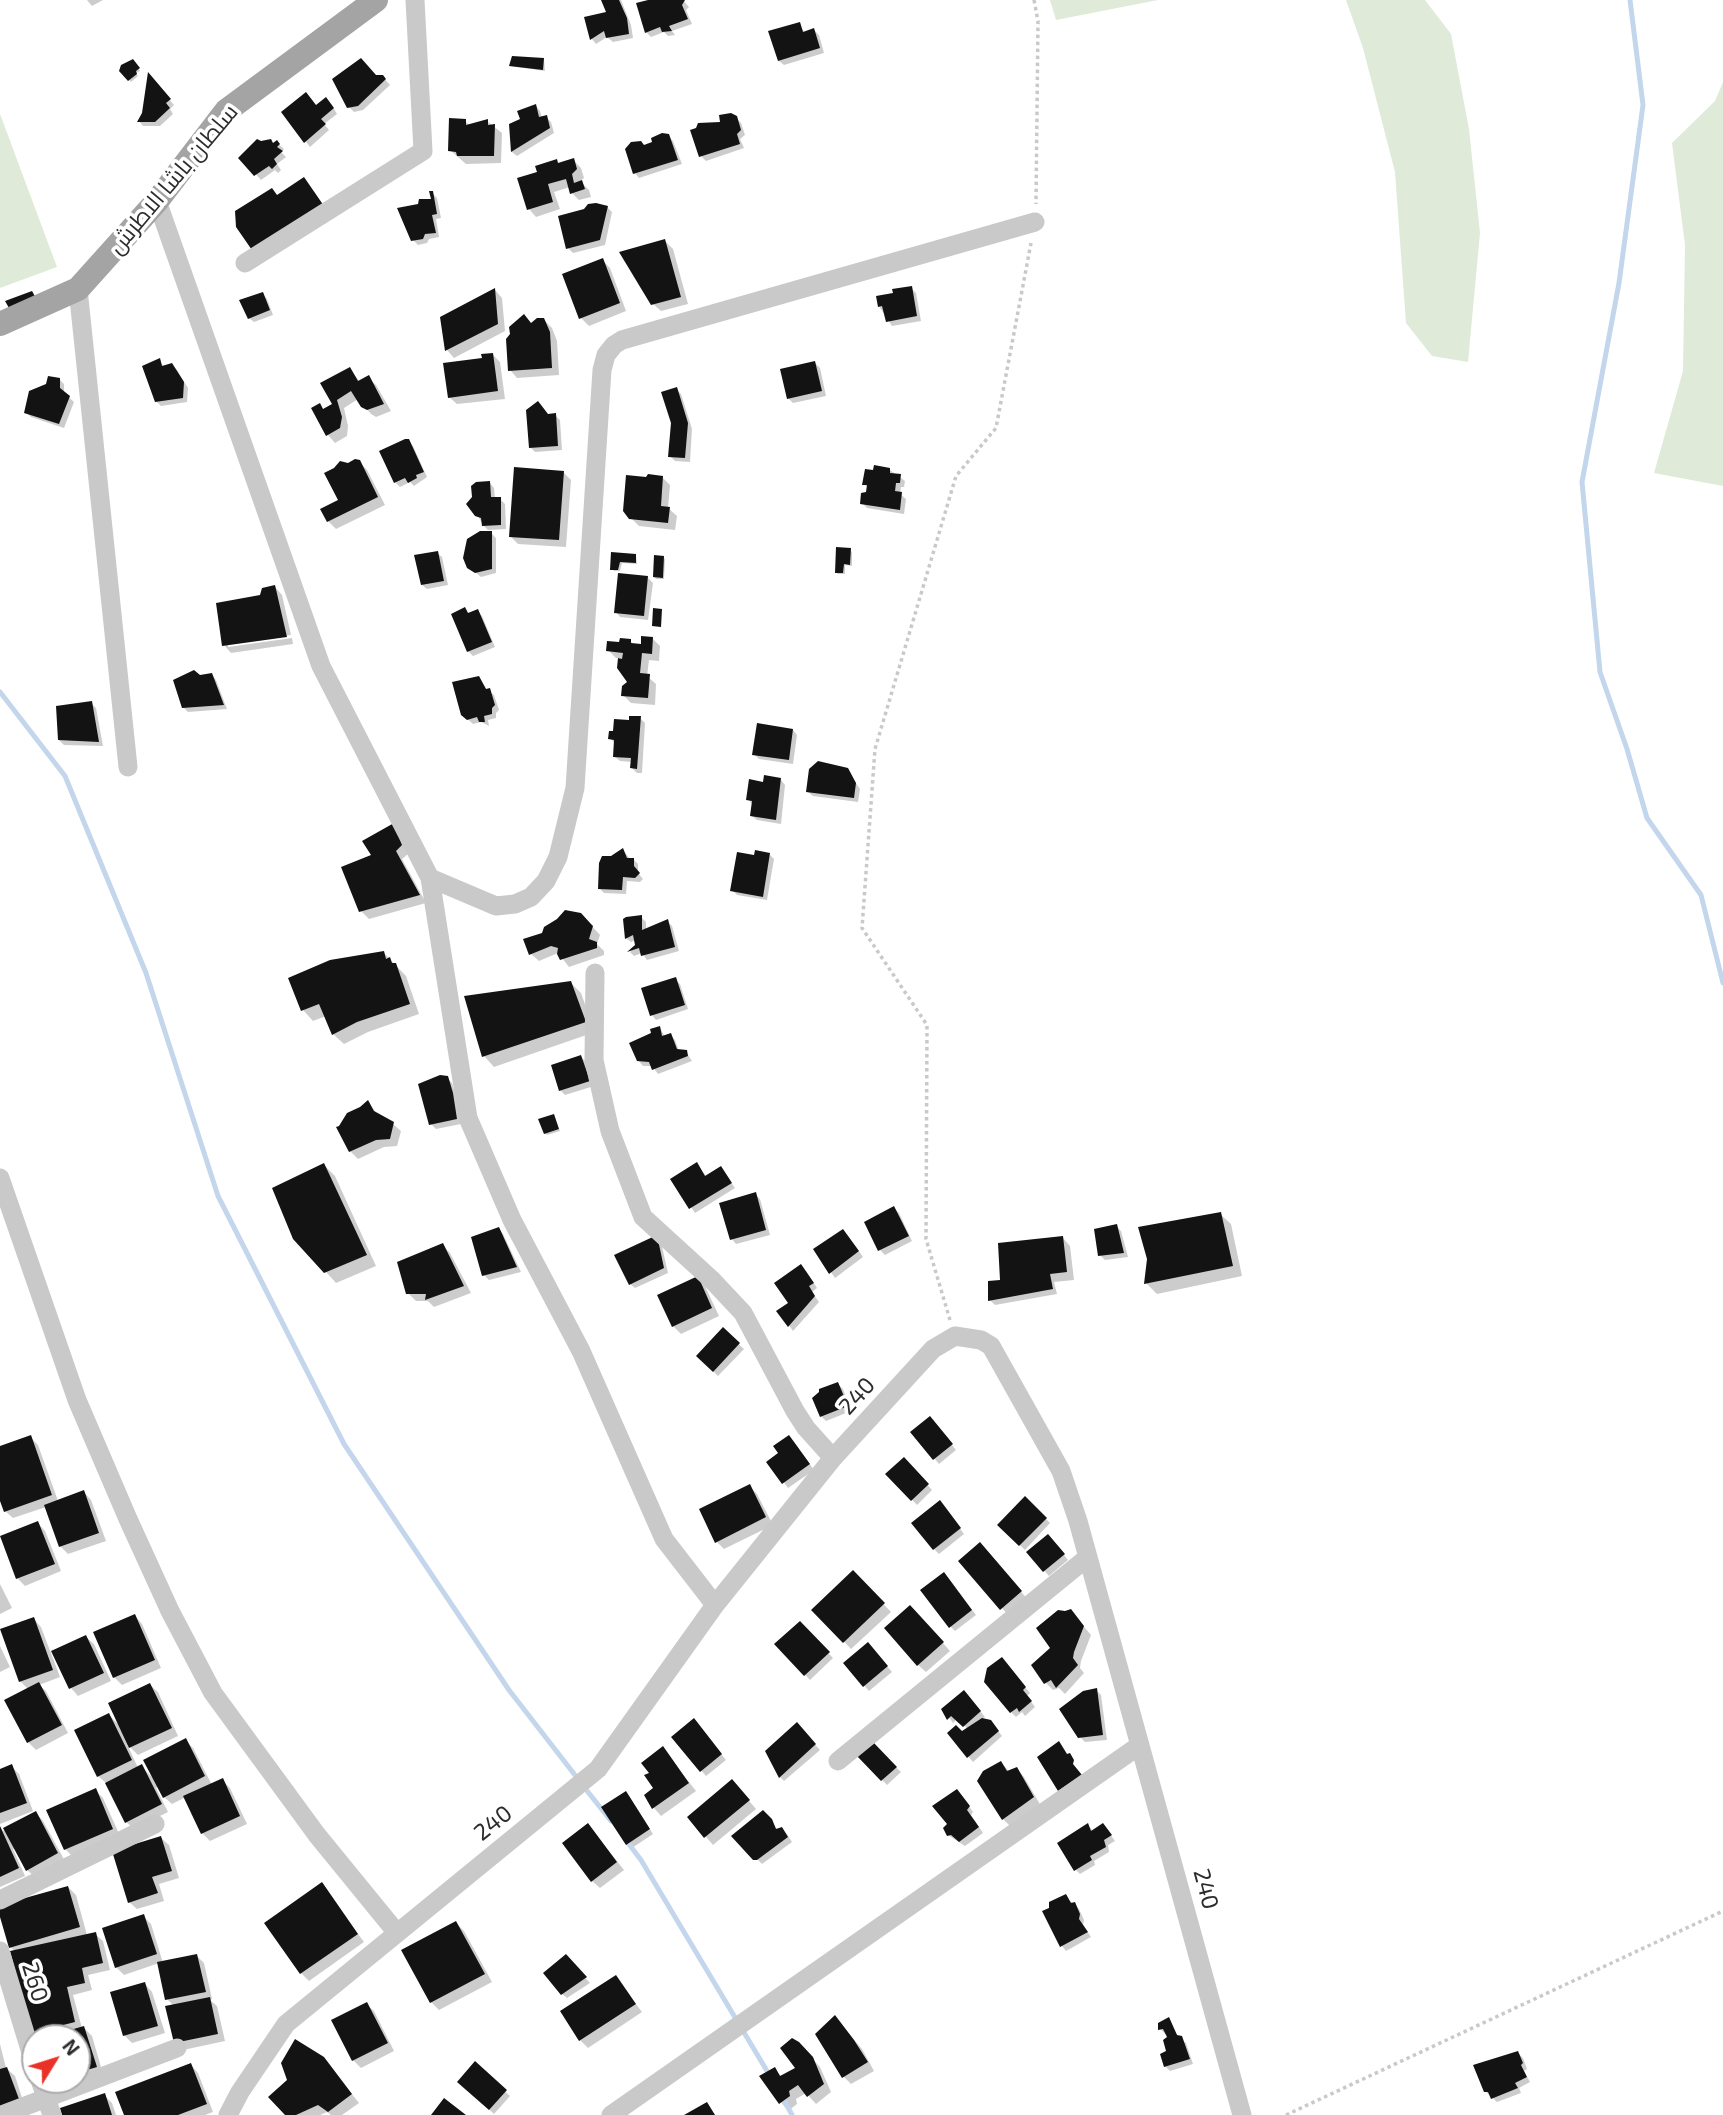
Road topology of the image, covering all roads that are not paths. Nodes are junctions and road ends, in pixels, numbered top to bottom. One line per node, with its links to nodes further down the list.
1 (376, 0): 3 (main road, سلطان باشا الاطرش)
2 (415, 0): 5 (street)
3 (157, 201): 6 (main road, سلطان باشا الاطرش); 9 (street)
4 (1035, 222): 9 (street)
5 (245, 263)
6 (78, 289): 7 (main road, سلطان باشا الاطرش); 8 (street)
7 (0, 324)
8 (128, 767)
9 (430, 878): 14 (street)
10 (595, 972): 12 (street)
11 (0, 1178): 19 (street)
12 (833, 1458): 13 (street, 240); 14 (street, 240)
13 (1088, 1557): 15 (street, 240); 16 (street)
14 (715, 1605): 19 (street, 240)
15 (1140, 1745): 26 (street); 27 (street, 240)
16 (838, 1761)
17 (155, 1824): 18 (street)
18 (0, 1900)
19 (397, 1933): 25 (street, 240)
20 (0, 1951): 21 (street, 260)
21 (22, 2024)
22 (177, 2049): 23 (street)
23 (47, 2098): 24 (street)
24 (2, 2115)
25 (228, 2115)
26 (611, 2115)
27 (1242, 2115)

